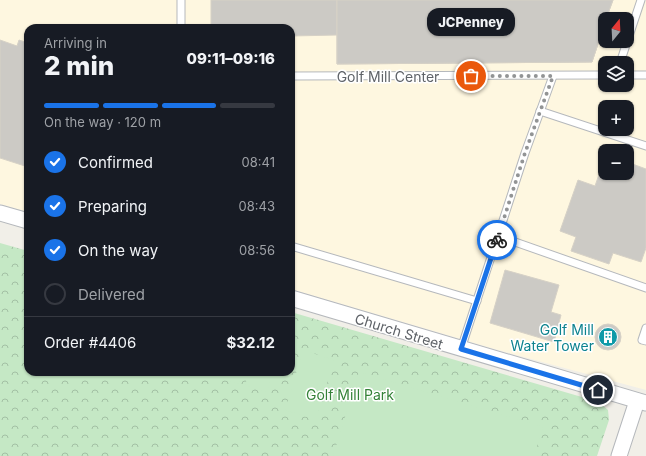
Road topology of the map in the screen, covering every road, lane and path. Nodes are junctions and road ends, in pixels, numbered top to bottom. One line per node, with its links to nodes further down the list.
1 (181, 0): 3 (lane)
2 (641, 0): 4 (lane)
3 (181, 24)
4 (622, 56)
5 (598, 75): 9 (lane, Golf Mill Center)
6 (634, 75): 7 (lane)
7 (646, 75)
8 (295, 76): 9 (lane, Golf Mill Center)
9 (553, 76): 10 (lane)
10 (540, 110): 11 (lane); 14 (lane)
11 (646, 146)
12 (0, 213): 13 (street)
13 (24, 220)
14 (498, 236): 16 (lane); 18 (lane)
15 (295, 247): 18 (lane)
16 (646, 288)
17 (295, 299): 21 (street, Church Street)
18 (477, 301): 21 (lane)
19 (646, 328): 20 (lane)
20 (646, 341)
21 (461, 349): 22 (street, Church Street)
22 (641, 402): 23 (street)
23 (619, 456)

